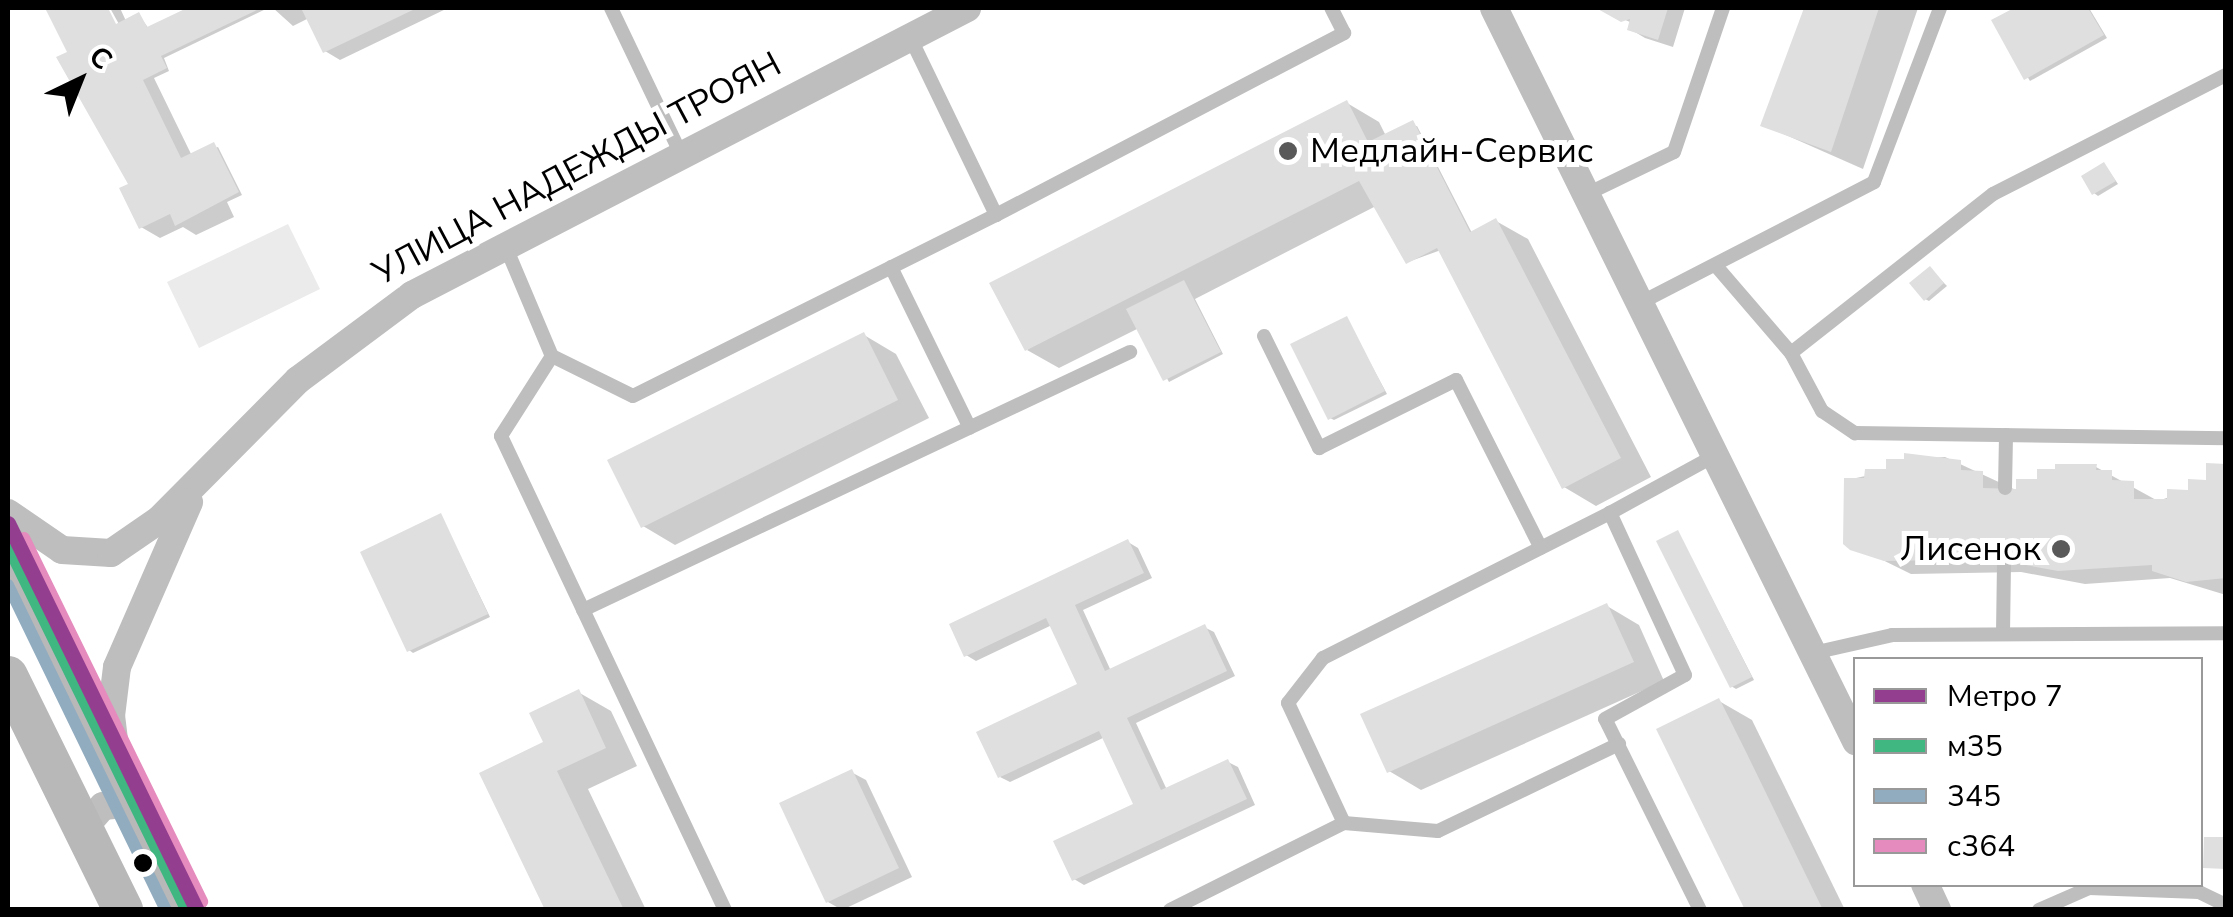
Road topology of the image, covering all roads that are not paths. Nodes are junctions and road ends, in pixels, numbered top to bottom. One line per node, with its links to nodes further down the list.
1 (612, 8): 9 (lane)
2 (967, 8): 7 (street, УЛИЦА НАДЕЖДЫ ТРОЯН)
3 (1331, 8): 11 (lane)
4 (1494, 8): 10 (street)
5 (1723, 8): 10 (lane)
6 (1940, 8): 14 (lane)
7 (910, 37): 9 (street, УЛИЦА НАДЕЖДЫ ТРОЯН); 11 (lane)
8 (2226, 75): 18 (lane)
9 (682, 156): 12 (street, УЛИЦА НАДЕЖДЫ ТРОЯН)
10 (1589, 194): 15 (street)
11 (996, 215): 13 (lane)
12 (505, 243): 19 (lane); 24 (street, УЛИЦА НАДЕЖДЫ ТРОЯН)
13 (892, 267): 19 (lane); 20 (lane)
14 (1717, 267): 15 (lane); 18 (lane)
15 (1642, 302): 23 (street)
16 (1264, 336): 29 (lane)
17 (1130, 352): 20 (lane)
18 (1791, 353): 21 (lane)
19 (552, 356): 32 (lane)
20 (970, 428): 32 (lane)
21 (2006, 435): 22 (lane); 25 (lane)
22 (2226, 438)
23 (1716, 454): 27 (lane); 35 (street)
24 (206, 475): 26 (street, УЛИЦА НАДЕЖДЫ ТРОЯН); 39 (street, УЛИЦА НАДЕЖДЫ ТРОЯН)
25 (2005, 488)
26 (8, 513)
27 (1610, 513): 29 (lane); 38 (lane)
28 (8, 547): 31 (street); 39 (main road)
29 (1541, 548): 41 (lane)
30 (2004, 562): 34 (lane)
31 (8, 565)
32 (583, 610): 47 (lane)
33 (2226, 633): 34 (lane)
34 (2003, 634): 35 (lane)
35 (1813, 653): 37 (street)
36 (8, 676): 42 (main road)
37 (1853, 735)
38 (1619, 744): 41 (lane); 49 (lane)
39 (121, 778): 40 (main road)
40 (141, 818): 42 (street); 46 (main road)
41 (1344, 823): 48 (lane)
42 (90, 843): 45 (main road)
43 (1926, 887): 50 (street)
44 (2226, 905): 51 (lane)
45 (123, 910)
46 (186, 910)
47 (725, 910)
48 (1170, 910)
49 (1700, 910)
50 (1937, 910)
51 (2039, 910)

